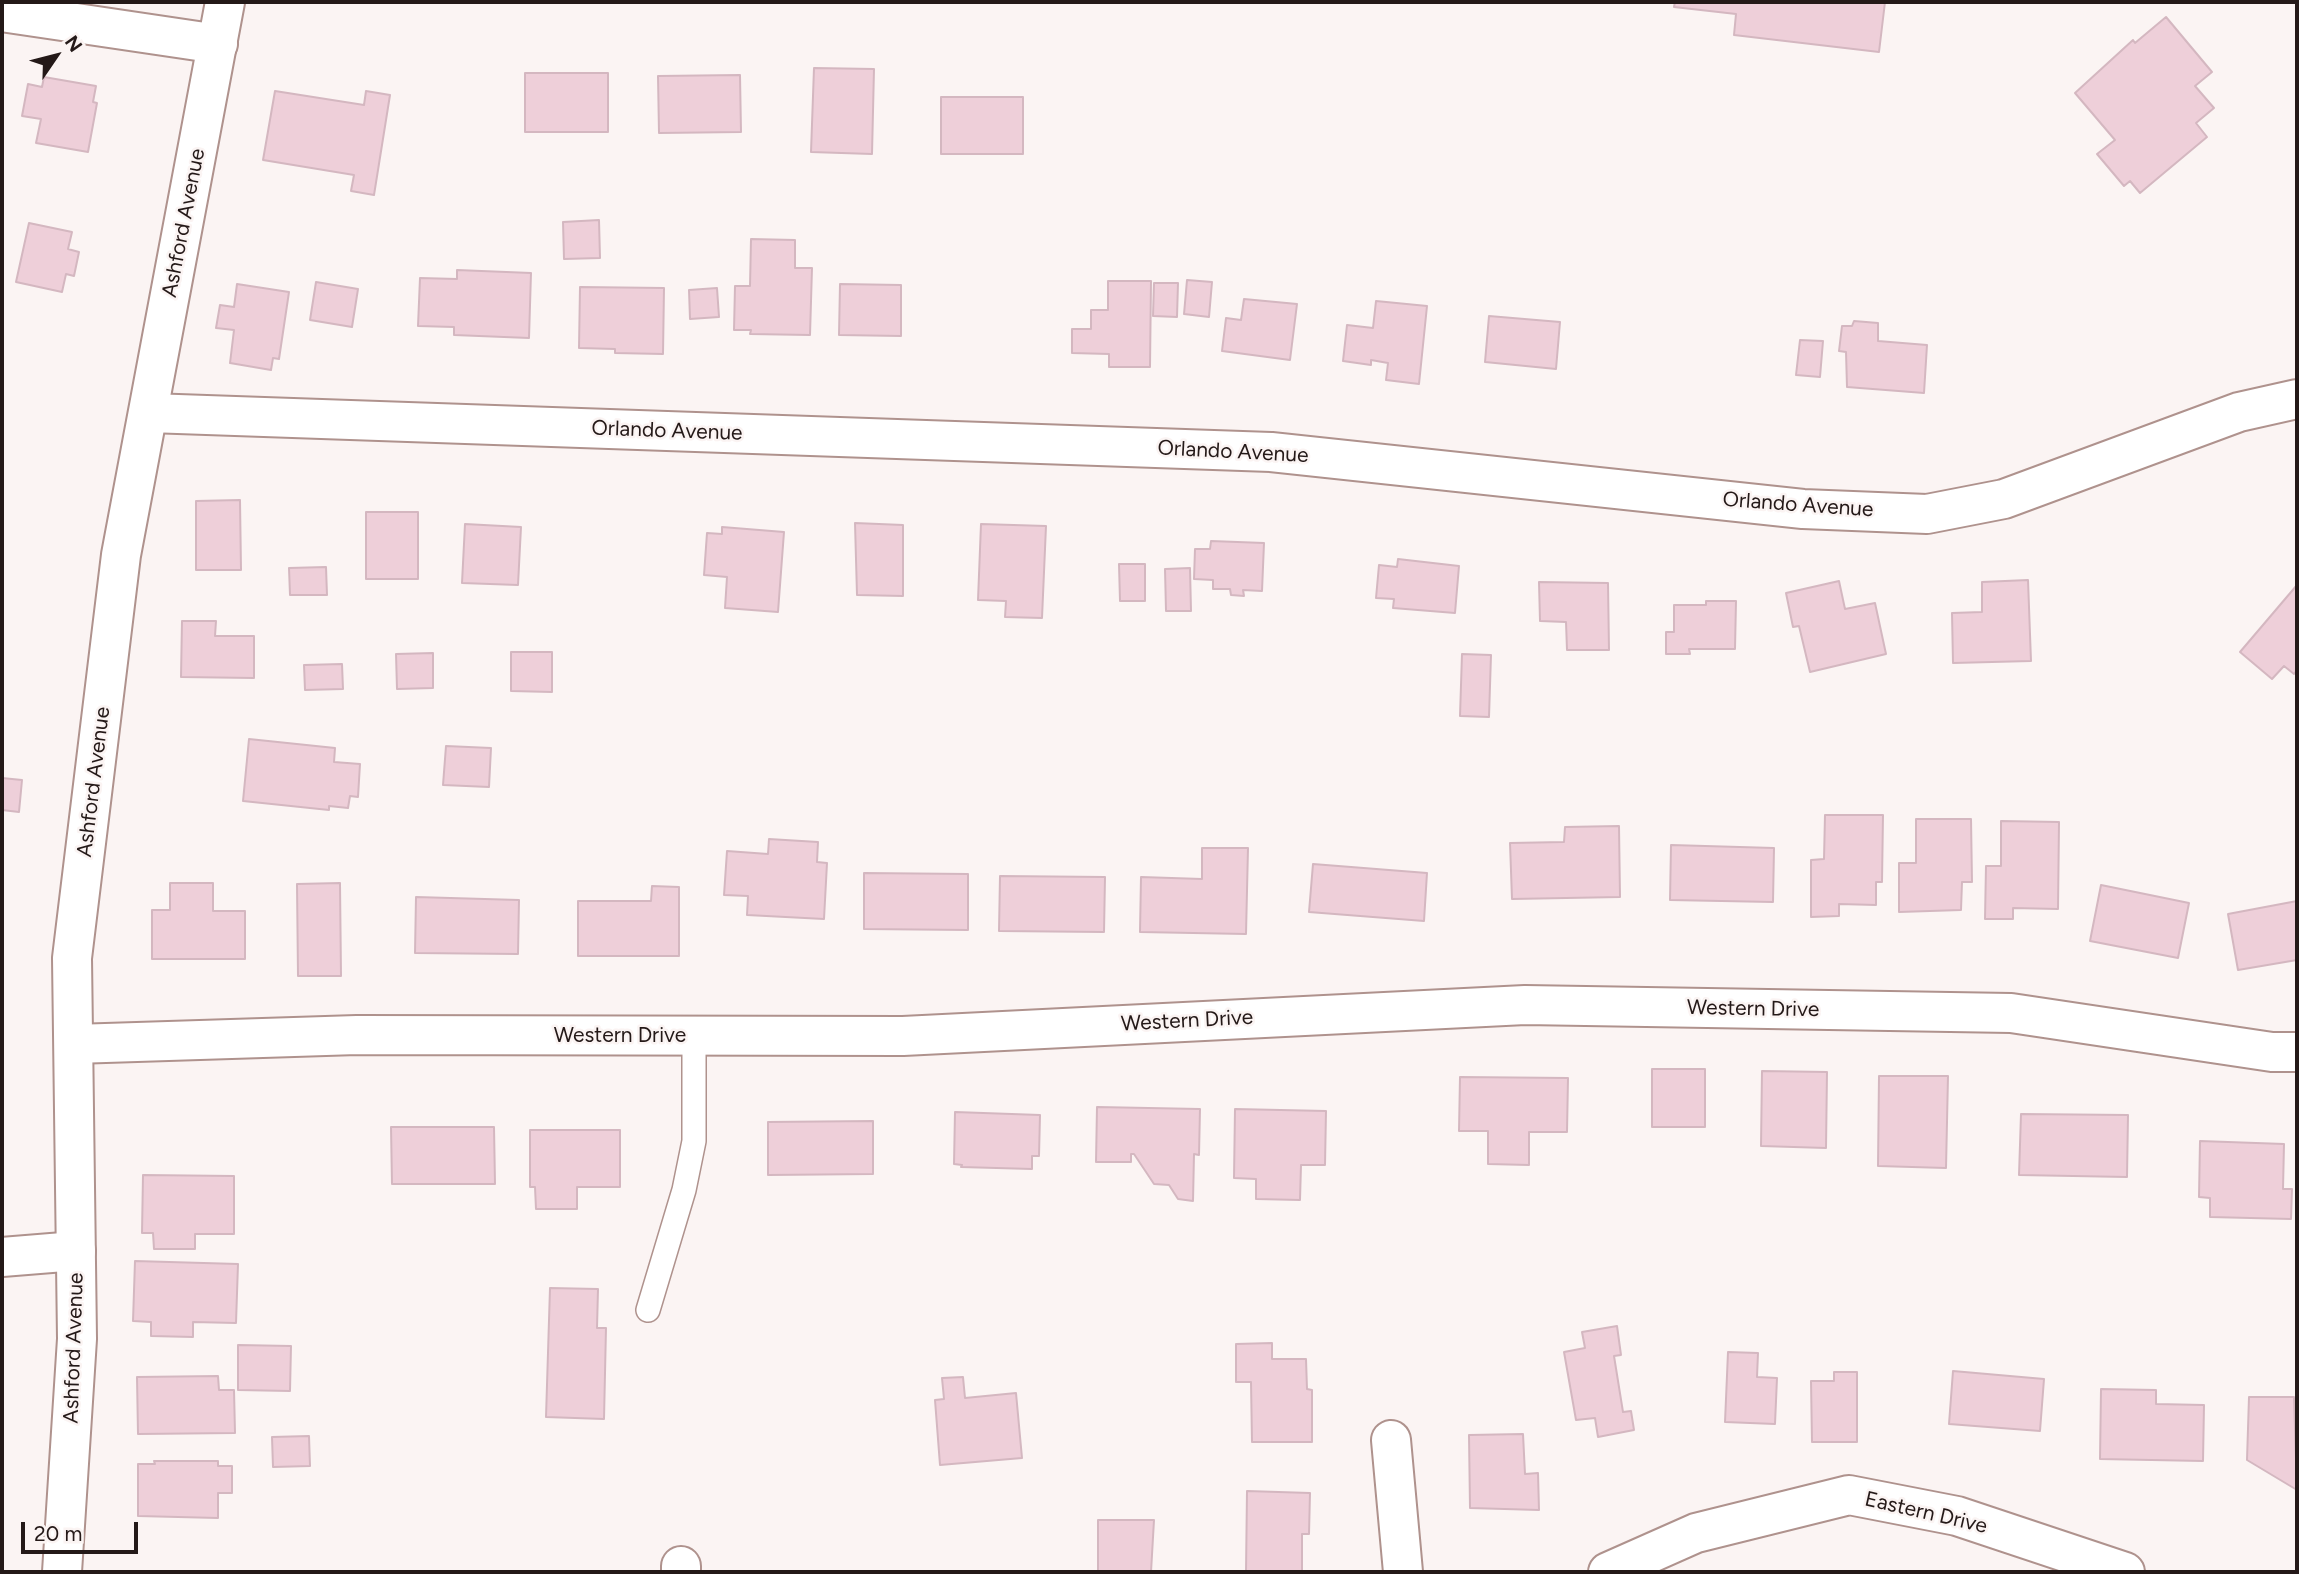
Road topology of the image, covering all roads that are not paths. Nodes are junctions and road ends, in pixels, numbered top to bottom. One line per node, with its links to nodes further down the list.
1 (225, 2): 3 (street, Ashford Avenue)
2 (2, 12): 3 (street)
3 (218, 44): 5 (street, Ashford Avenue)
4 (2297, 399): 5 (street, Orlando Avenue)
5 (149, 414): 7 (street, Ashford Avenue)
6 (694, 1036): 7 (street, Western Drive); 8 (street, Western Drive); 11 (lane)
7 (74, 1044): 9 (street, Ashford Avenue)
8 (2297, 1052)
9 (76, 1251): 10 (street); 13 (street, Ashford Avenue)
10 (2, 1257)
11 (648, 1310)
12 (1391, 1440): 14 (street)
13 (62, 1572)
14 (1403, 1572)
15 (1608, 1572): 16 (street, Eastern Drive)
16 (2125, 1572)

